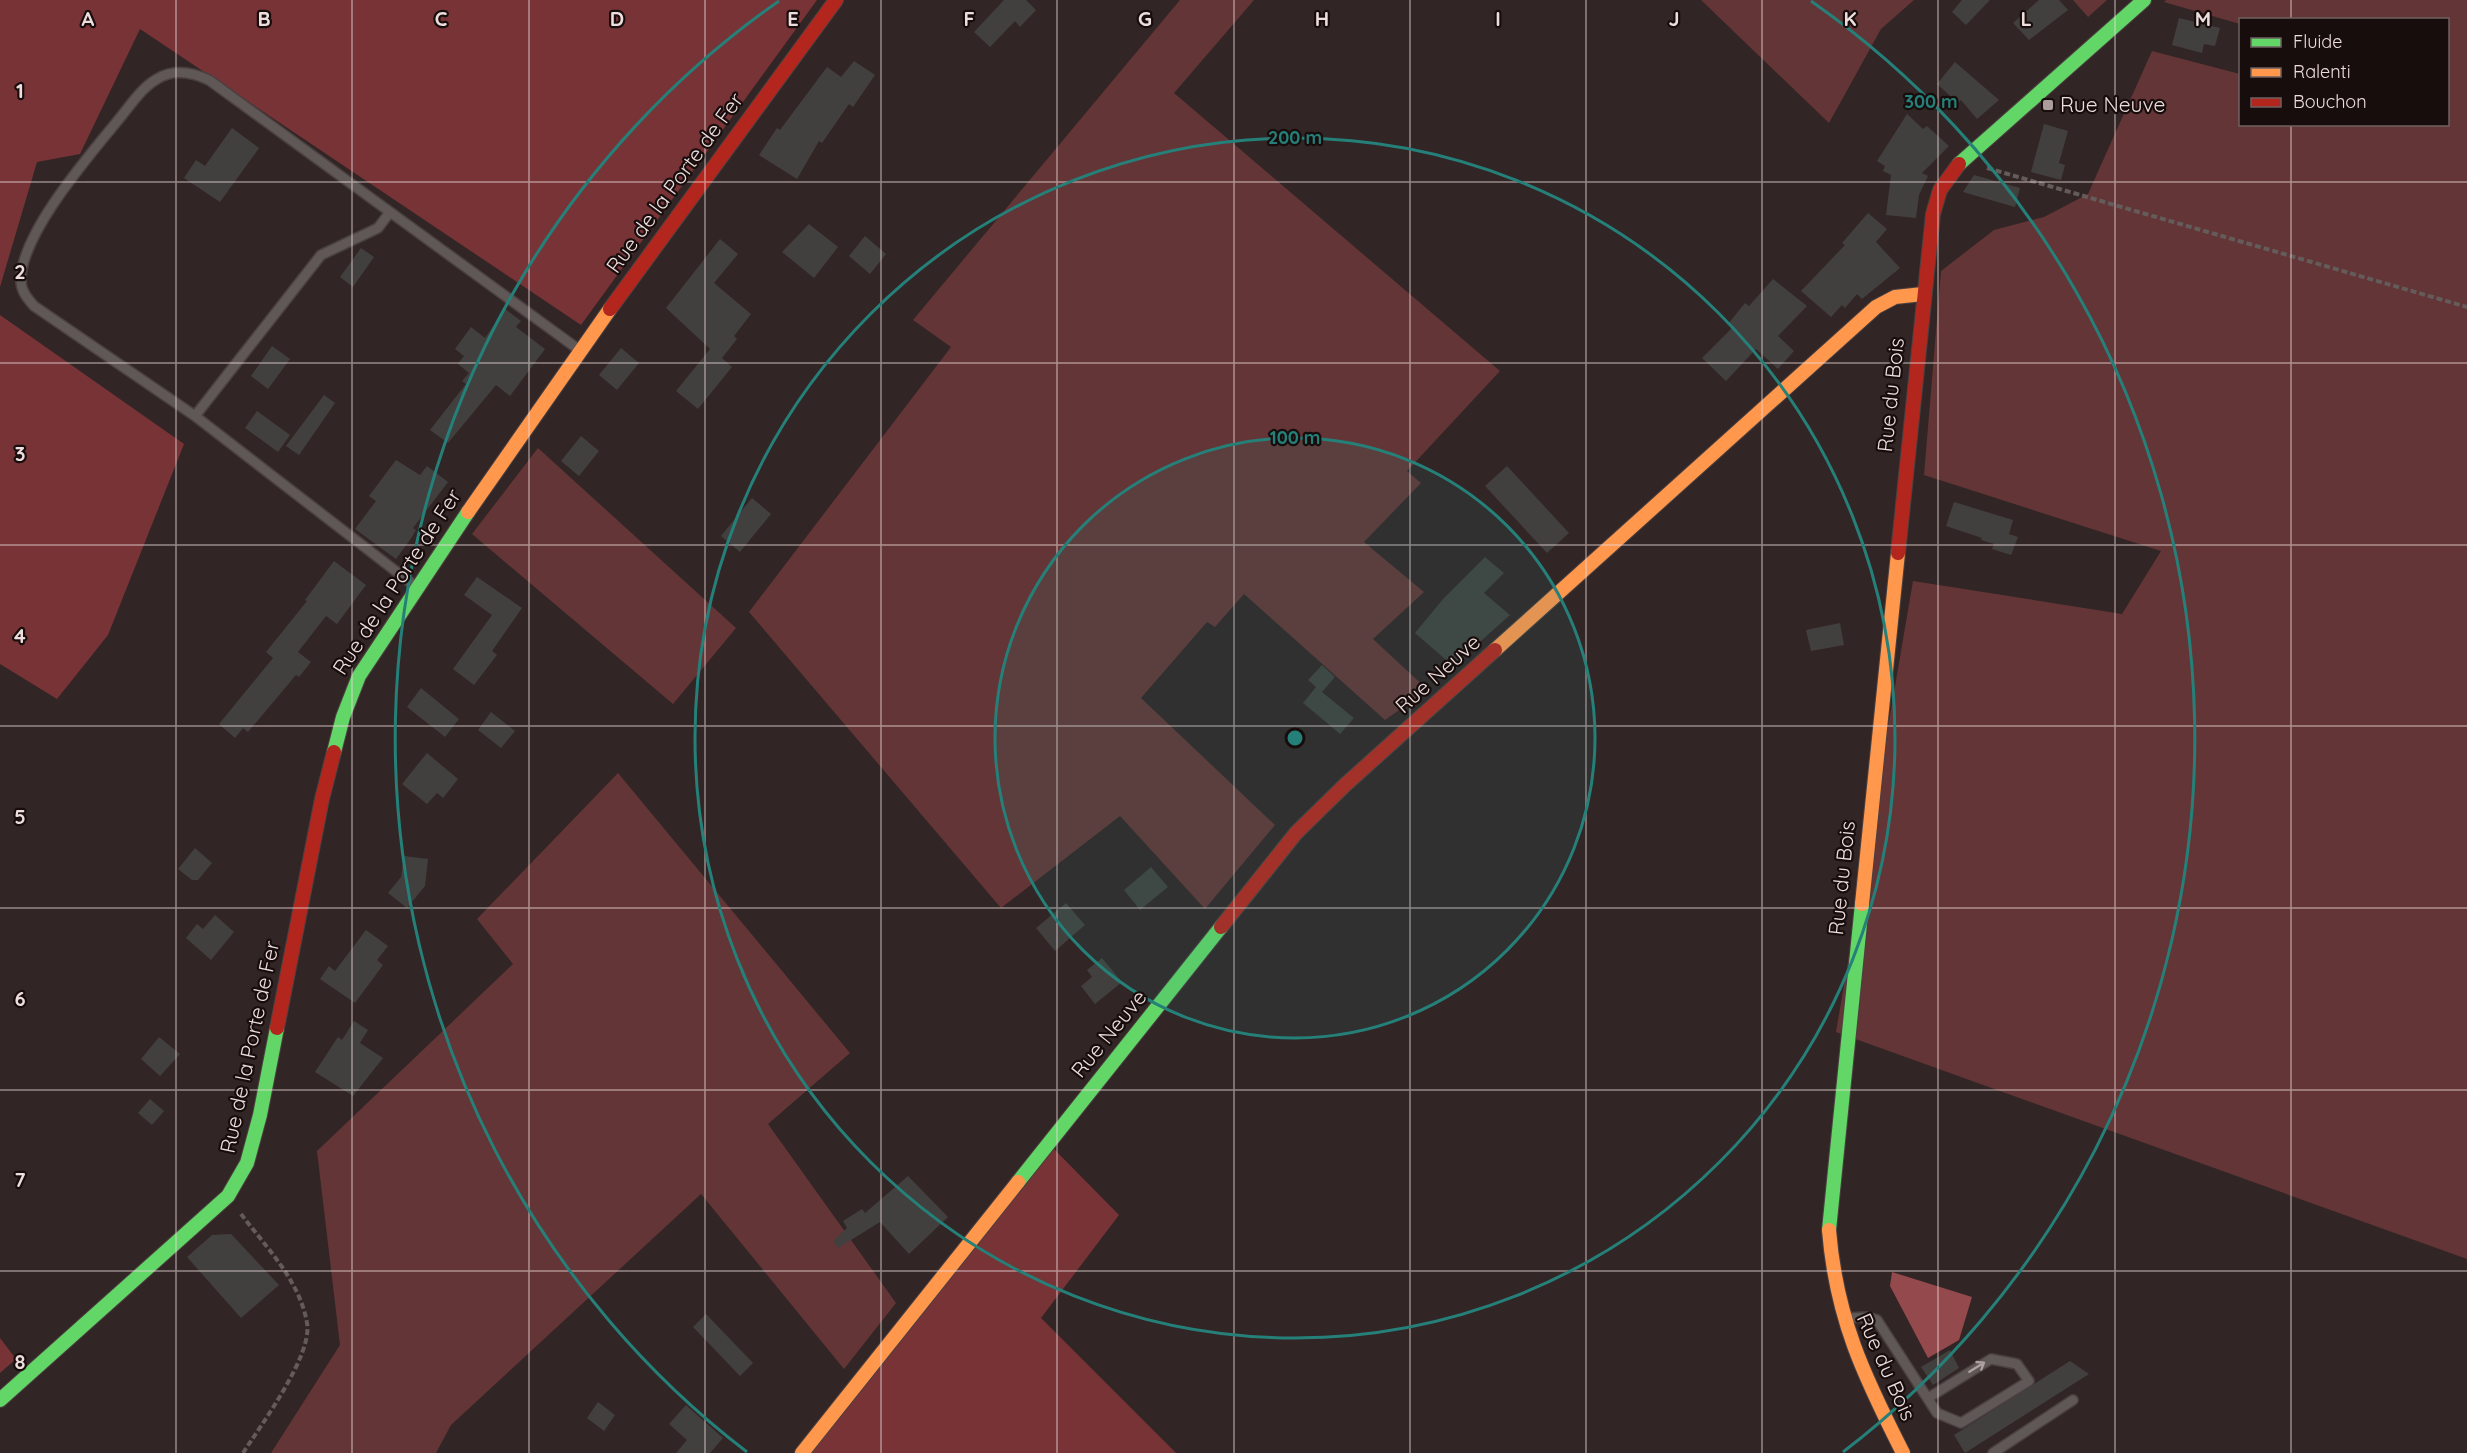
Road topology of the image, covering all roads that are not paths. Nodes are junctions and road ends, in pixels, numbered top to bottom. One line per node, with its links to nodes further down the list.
1 (836, 0): 5 (street, Rue de la Porte de Fer)
2 (2144, 0): 4 (street)
3 (390, 212): 5 (lane); 6 (lane); 6 (lane)
4 (1923, 294): 8 (street, Rue du Bois); 12 (street, Rue Neuve)
5 (580, 350): 7 (street, Rue de la Porte de Fer)
6 (195, 416): 7 (lane)
7 (417, 587): 10 (street, Rue de la Porte de Fer)
8 (1840, 1319): 9 (lane); 13 (street, Rue du Bois)
9 (1928, 1398): 9 (lane, one-way to 9)
10 (0, 1400)
11 (2073, 1400): 14 (lane)
12 (802, 1453)
13 (1903, 1453)
14 (1993, 1453)

